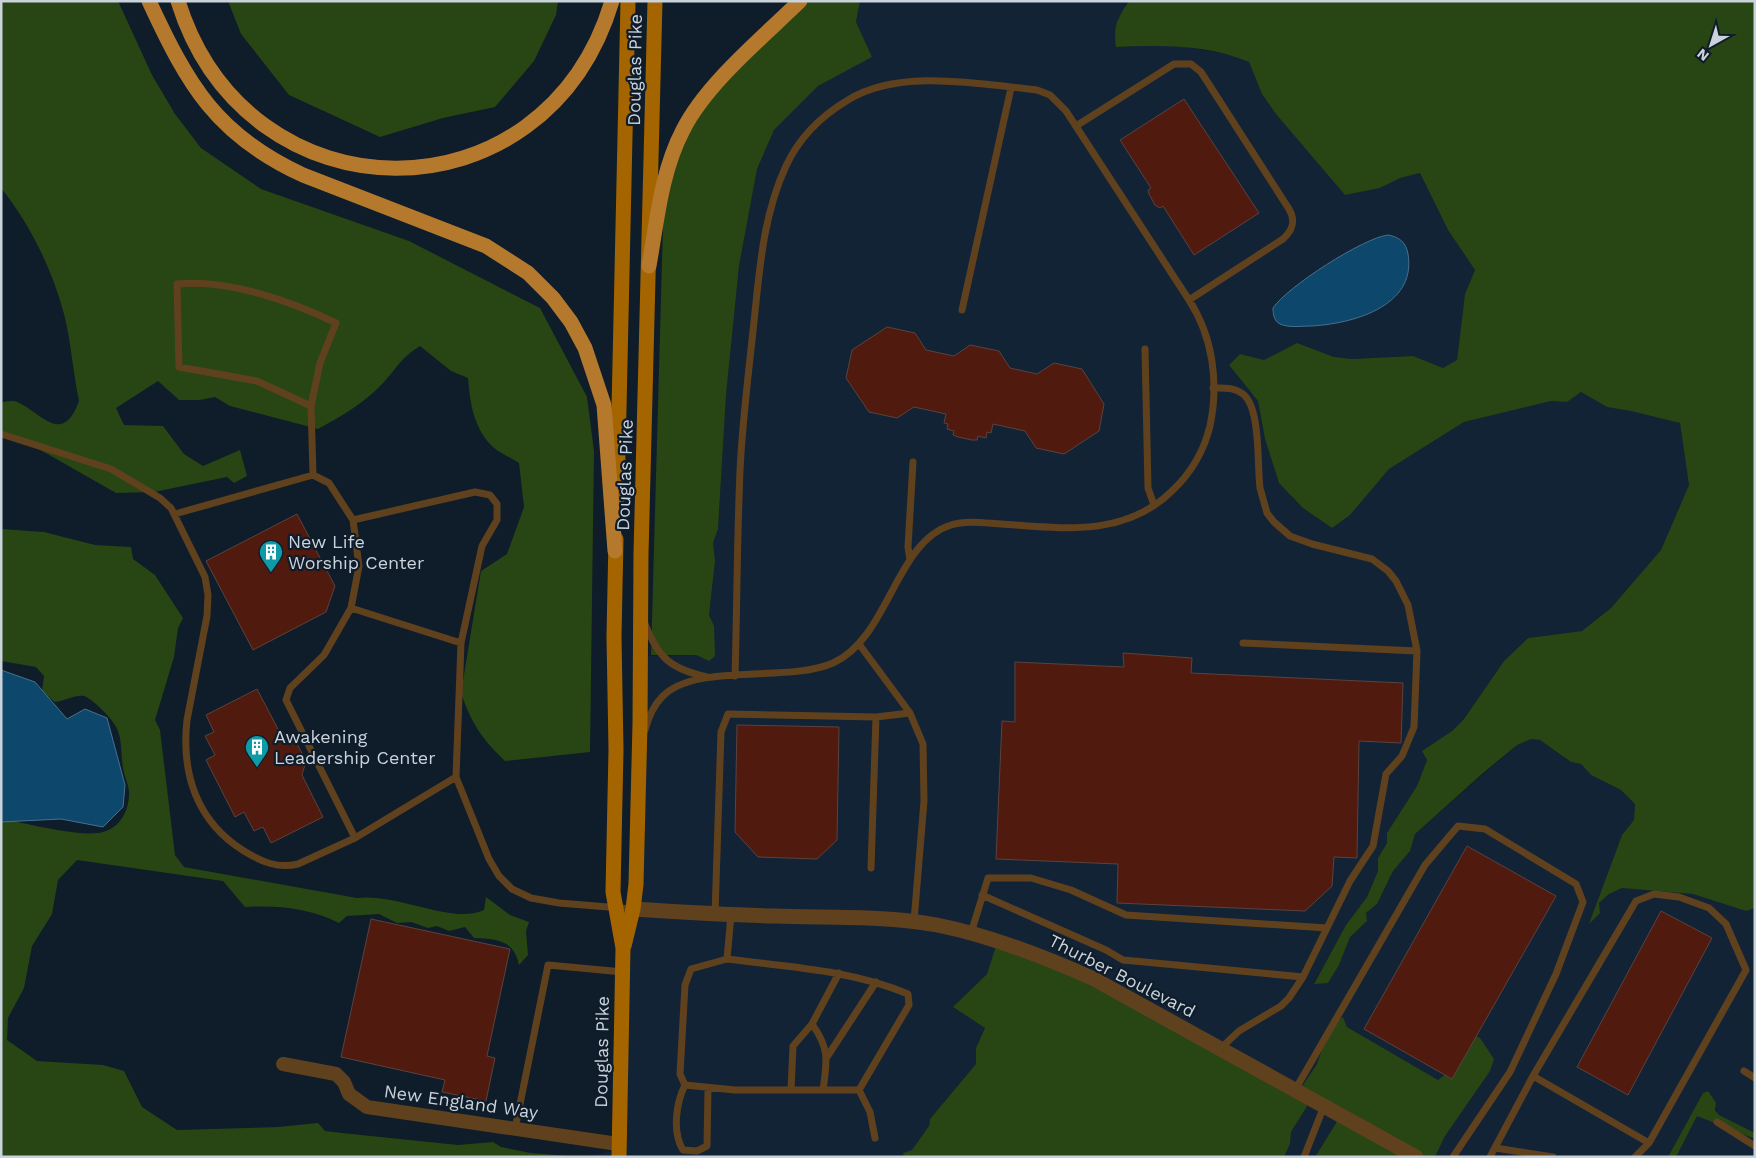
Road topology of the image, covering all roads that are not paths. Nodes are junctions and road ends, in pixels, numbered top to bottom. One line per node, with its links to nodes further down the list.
1 (149, 1): 21 (highway)
2 (178, 1): 3 (highway)
3 (612, 1)
4 (628, 1): 21 (main road, Douglas Pike)
5 (655, 1): 9 (main road, Douglas Pike)
6 (800, 1): 9 (highway)
7 (1010, 88): 8 (lane); 11 (lane); 29 (lane)
8 (1076, 126): 10 (lane); 10 (lane)
9 (649, 266): 24 (main road, Douglas Pike)
10 (1189, 300): 13 (lane)
11 (962, 310)
12 (1145, 349): 18 (lane)
13 (1213, 388): 18 (lane); 28 (lane)
14 (311, 406): 14 (lane); 17 (lane)
15 (1, 434): 19 (lane)
16 (913, 462): 22 (lane)
17 (313, 475): 19 (lane); 20 (lane)
18 (1154, 505): 22 (lane)
19 (175, 514): 35 (lane)
20 (353, 520): 23 (lane); 25 (lane)
21 (615, 551): 38 (main road, Douglas Pike)
22 (910, 560): 27 (lane)
23 (351, 608): 25 (lane); 35 (lane)
24 (640, 610): 30 (lane); 33 (main road, Douglas Pike)
25 (461, 643): 34 (lane)
26 (1243, 643): 28 (lane)
27 (859, 644): 29 (lane); 31 (lane)
28 (1416, 651): 43 (lane)
29 (736, 676): 30 (lane)
30 (710, 677): 33 (lane)
31 (910, 712): 32 (lane); 42 (lane)
32 (876, 718): 36 (lane); 40 (lane)
33 (640, 752): 39 (main road, Douglas Pike)
34 (456, 777): 35 (lane); 38 (lane)
35 (355, 838)
36 (870, 868)
37 (982, 895): 43 (lane); 44 (lane); 49 (lane)
38 (614, 907): 39 (lane); 45 (main road, Douglas Pike)
39 (633, 909): 40 (street, Thurber Boulevard); 45 (main road, Douglas Pike)
40 (715, 914): 41 (street, Thurber Boulevard)
41 (731, 915): 42 (street, Thurber Boulevard); 46 (lane)
42 (914, 922): 44 (street, Thurber Boulevard)
43 (1327, 928): 49 (lane)
44 (971, 933): 52 (street, Thurber Boulevard)
45 (623, 948): 47 (main road, Douglas Pike)
46 (728, 959): 48 (lane); 58 (lane)
47 (622, 972): 66 (lane); 71 (main road, Douglas Pike)
48 (839, 973): 50 (lane); 51 (lane)
49 (1303, 977): 52 (lane)
50 (876, 982): 53 (lane); 62 (lane)
51 (812, 1024): 53 (lane); 60 (lane)
52 (1220, 1048): 63 (street, Thurber Boulevard)
53 (828, 1057): 61 (lane)
54 (283, 1064): 66 (street, New England Way)
55 (1744, 1071): 57 (lane)
56 (1533, 1076): 68 (lane); 68 (lane); 70 (lane)
57 (1755, 1078)
58 (685, 1085): 59 (lane); 59 (lane)
59 (708, 1088): 60 (lane)
60 (791, 1090): 61 (lane)
61 (823, 1090): 62 (lane)
62 (859, 1090): 67 (lane)
63 (1295, 1090): 64 (street, Thurber Boulevard); 74 (lane)
64 (1324, 1106): 72 (lane); 73 (street, Thurber Boulevard)
65 (1717, 1122): 69 (lane)
66 (516, 1129): 71 (street, New England Way)
67 (875, 1138)
68 (1649, 1143): 77 (lane)
69 (1755, 1146)
70 (1495, 1148): 75 (lane); 76 (lane)
71 (619, 1150)
72 (1304, 1157)
73 (1416, 1157)
74 (1453, 1157)
75 (1490, 1157)
76 (1553, 1157)
77 (1635, 1157)

